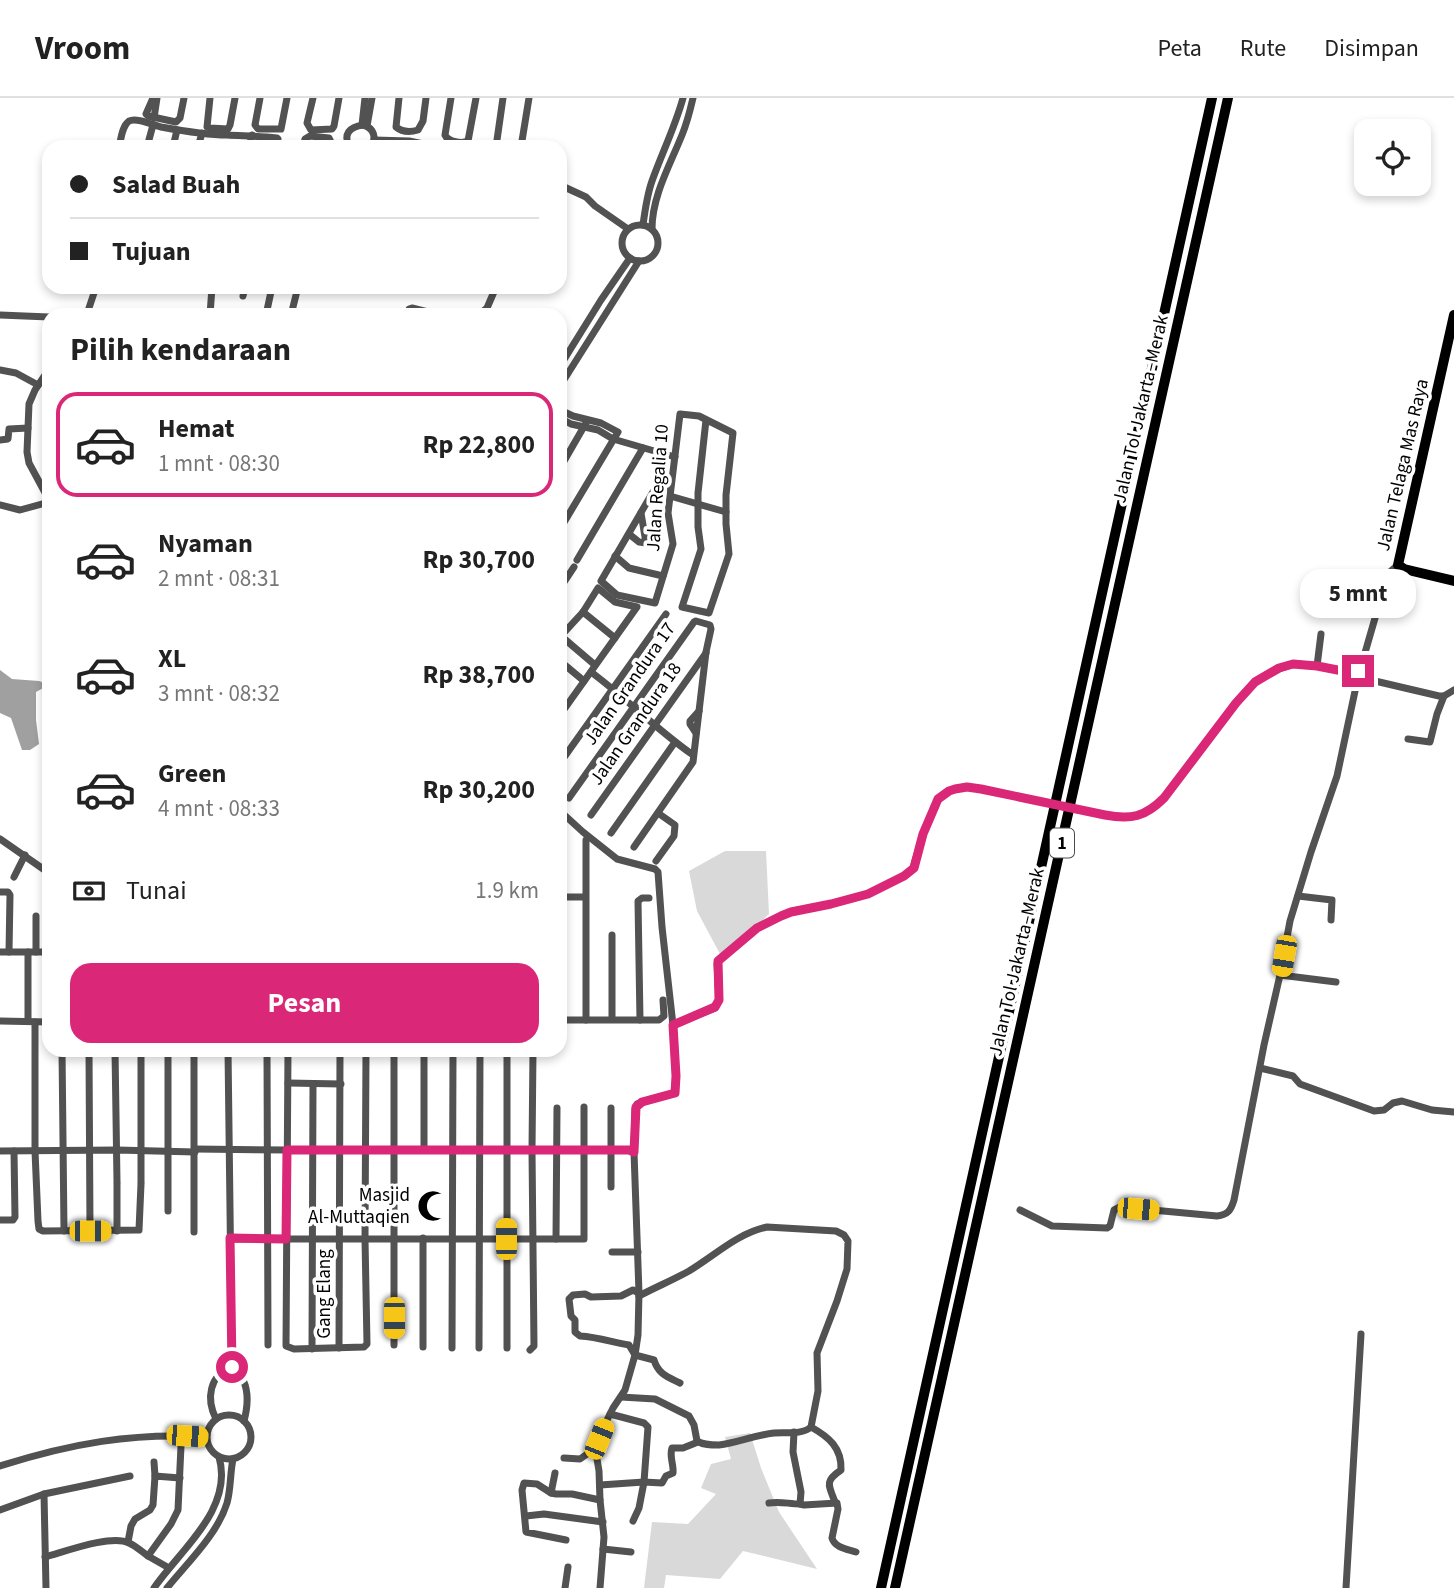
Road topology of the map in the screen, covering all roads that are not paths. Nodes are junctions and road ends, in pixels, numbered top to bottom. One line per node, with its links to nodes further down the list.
1 (155, 98): 21 (street)
2 (184, 98): 21 (street)
3 (210, 98): 24 (street)
4 (235, 98): 26 (street)
5 (260, 98): 25 (street)
6 (287, 98): 25 (street)
7 (313, 98): 8 (street)
8 (339, 98)
9 (365, 98): 22 (street)
10 (372, 98): 22 (street)
11 (399, 98): 12 (street)
12 (426, 98)
13 (451, 98): 38 (street)
14 (476, 98): 39 (street)
15 (503, 98): 40 (street)
16 (529, 98): 41 (street)
17 (683, 98): 43 (street)
18 (693, 98): 45 (street)
19 (1212, 98): 270 (highway, Jalan Tol Jakarta–Merak / 1)
20 (1228, 98): 271 (highway, Jalan Tol Jakarta–Merak / 1)
21 (153, 122): 23 (street); 27 (street); 28 (street)
22 (365, 125): 36 (street); 37 (street)
23 (177, 130): 24 (street); 29 (street)
24 (204, 130): 26 (street); 30 (street)
25 (254, 131): 26 (street); 32 (street); 33 (street)
26 (227, 132): 31 (street)
27 (121, 140)
28 (149, 140)
29 (175, 140)
30 (200, 140)
31 (226, 140)
32 (251, 140)
33 (277, 140)
34 (305, 140): 35 (street)
35 (330, 140)
36 (348, 140)
37 (373, 140)
38 (453, 140)
39 (468, 140)
40 (497, 140)
41 (522, 140)
42 (567, 188): 44 (street)
43 (643, 225): 44 (street); 45 (street)
44 (628, 229): 46 (street)
45 (652, 229): 47 (street)
46 (630, 258): 47 (street); 51 (street)
47 (639, 261): 53 (street)
48 (0, 315): 50 (street)
49 (1454, 315): 76 (main road, Jalan Telaga Mas Raya)
50 (42, 317)
51 (567, 355)
52 (0, 370): 55 (street)
53 (567, 374)
54 (42, 379): 55 (street)
55 (38, 385): 60 (street)
56 (567, 413): 59 (street)
57 (706, 419): 65 (street, Jalan Regalia 10); 69 (street); 71 (street)
58 (567, 422): 59 (street)
59 (586, 423): 61 (street); 64 (street)
60 (28, 428): 62 (street); 66 (street)
61 (613, 439): 63 (street); 73 (street)
62 (0, 440)
63 (643, 448): 65 (street); 78 (street)
64 (567, 456)
65 (675, 457): 67 (street, Jalan Regalia 10)
66 (42, 488)
67 (671, 492): 69 (street); 72 (street); 77 (street, Jalan Regalia 10)
68 (42, 503): 70 (street)
69 (698, 504): 71 (street); 71 (street)
70 (0, 505)
71 (726, 512)
72 (641, 513): 74 (street); 74 (street)
73 (567, 517)
74 (629, 534): 75 (street)
75 (615, 556): 77 (street); 80 (street)
76 (1398, 565): 79 (main road, Jalan Telaga Mas Raya); 91 (street)
77 (663, 576): 80 (street, Jalan Regalia 10)
78 (567, 577)
79 (1454, 581)
80 (599, 584): 81 (street); 85 (street)
81 (583, 612): 83 (street); 85 (street)
82 (666, 614): 93 (street)
83 (567, 630)
84 (1321, 634): 88 (street)
85 (615, 638): 89 (street)
86 (567, 643): 89 (street)
87 (706, 652): 97 (street, Jalan Grandura 17); 98 (street, Jalan Grandura 18); 102 (street)
88 (1317, 666): 91 (street); 137 (street)
89 (593, 668): 92 (street); 93 (street)
90 (567, 669): 92 (street)
91 (1359, 673): 95 (street); 116 (street)
92 (584, 681): 96 (street)
93 (613, 689): 97 (street); 101 (street)
94 (1454, 690): 95 (street)
95 (1444, 696): 99 (street)
96 (567, 705)
97 (633, 706): 98 (street); 103 (street, Jalan Grandura 17)
98 (654, 725): 100 (street); 105 (street, Jalan Grandura 18)
99 (1408, 739)
100 (675, 743): 102 (street); 107 (street)
101 (567, 753)
102 (693, 755): 104 (street)
103 (569, 798)
104 (658, 813): 110 (street); 112 (street)
105 (591, 815)
106 (567, 817): 137 (street)
107 (611, 834)
108 (0, 839): 111 (street)
109 (586, 840): 118 (street)
110 (634, 847)
111 (25, 855): 113 (street); 114 (street)
112 (656, 861)
113 (42, 868)
114 (14, 877)
115 (0, 892): 124 (street)
116 (1298, 895): 121 (street); 127 (street)
117 (567, 896): 118 (street)
118 (585, 897): 132 (street)
119 (649, 898): 133 (street)
120 (36, 916): 125 (street)
121 (1331, 920)
122 (612, 935): 130 (street)
123 (0, 952): 124 (street)
124 (9, 952): 125 (street)
125 (32, 952): 126 (street); 135 (street)
126 (42, 952)
127 (1280, 975): 128 (street); 155 (street)
128 (1336, 982)
129 (663, 1000): 133 (street)
130 (612, 1019): 132 (street); 133 (street)
131 (567, 1020): 132 (street)
132 (586, 1020)
133 (640, 1020)
134 (0, 1021): 135 (street)
135 (32, 1022): 136 (street); 183 (street)
136 (42, 1022)
137 (673, 1025): 187 (street)
138 (62, 1057): 184 (street)
139 (89, 1057): 164 (street)
140 (115, 1057): 165 (street)
141 (141, 1057): 185 (street)
142 (168, 1057): 186 (street)
143 (194, 1057): 166 (street)
144 (228, 1057): 163 (street)
145 (267, 1057): 167 (street)
146 (288, 1057): 156 (street)
147 (340, 1057): 158 (street, Gang Elang)
148 (366, 1057): 171 (street)
149 (394, 1057): 172 (street)
150 (424, 1057): 173 (street)
151 (453, 1057): 174 (street)
152 (480, 1057): 175 (street)
153 (507, 1057): 176 (street)
154 (533, 1057): 177 (street)
155 (1260, 1068): 162 (street); 189 (street)
156 (288, 1083): 157 (street); 168 (street)
157 (313, 1084): 158 (street); 169 (street)
158 (341, 1084): 170 (street, Gang Elang)
159 (584, 1107): 179 (street)
160 (557, 1108): 178 (street)
161 (611, 1108): 180 (street)
162 (1454, 1112)
163 (229, 1149): 166 (street); 167 (street); 196 (street)
164 (89, 1150): 165 (street); 184 (street); 193 (street)
165 (117, 1150): 185 (street); 194 (street)
166 (195, 1150): 186 (street); 195 (street)
167 (267, 1150): 168 (street); 202 (street)
168 (287, 1150): 169 (street); 203 (street)
169 (312, 1150): 170 (street); 204 (street)
170 (341, 1150): 171 (street); 205 (street, Gang Elang)
171 (366, 1150): 172 (street); 208 (street)
172 (395, 1150): 173 (street); 197 (street)
173 (425, 1150): 174 (street)
174 (453, 1150): 175 (street); 199 (street)
175 (479, 1150): 176 (street); 200 (street)
176 (506, 1150): 177 (street); 206 (street)
177 (531, 1150): 178 (street); 201 (street)
178 (558, 1150): 179 (street); 207 (street)
179 (584, 1150): 180 (street); 207 (street)
180 (611, 1150): 187 (street); 188 (street)
181 (0, 1151): 182 (street)
182 (14, 1151): 183 (street); 191 (street)
183 (35, 1151): 184 (street); 192 (street)
184 (62, 1151): 192 (street)
185 (141, 1151): 186 (street); 194 (street)
186 (168, 1152): 190 (street)
187 (634, 1152): 210 (street)
188 (611, 1187)
189 (1020, 1210)
190 (168, 1211)
191 (0, 1220)
192 (64, 1231): 193 (street)
193 (90, 1231): 194 (street)
194 (117, 1231)
195 (194, 1232)
196 (230, 1238): 202 (street); 223 (street)
197 (395, 1238): 198 (street); 208 (street); 214 (street)
198 (423, 1238): 199 (street); 215 (street)
199 (454, 1238): 200 (street); 217 (street)
200 (480, 1238): 206 (street); 218 (street)
201 (533, 1238): 206 (street); 207 (street); 221 (street)
202 (267, 1239): 203 (street); 213 (street)
203 (286, 1239): 204 (street); 220 (street)
204 (313, 1239): 205 (street); 220 (street)
205 (339, 1239): 208 (street); 216 (street, Gang Elang)
206 (506, 1239): 219 (street)
207 (556, 1239)
208 (365, 1240): 216 (street)
209 (612, 1252): 210 (street)
210 (638, 1252): 211 (street)
211 (639, 1295): 222 (street); 222 (street); 229 (street)
212 (1361, 1334): 272 (street)
213 (268, 1345)
214 (394, 1345)
215 (423, 1347)
216 (340, 1348): 220 (street)
217 (453, 1348)
218 (479, 1348)
219 (507, 1348)
220 (313, 1349)
221 (530, 1350)
222 (635, 1355): 224 (street); 225 (street)
223 (232, 1367): 227 (street); 228 (street)
224 (680, 1383)
225 (621, 1397): 226 (street); 232 (street)
226 (610, 1414): 234 (street); 244 (street)
227 (215, 1419): 228 (street); 231 (street)
228 (244, 1421): 237 (street)
229 (811, 1427): 230 (street); 249 (street)
230 (793, 1432): 232 (street); 251 (street)
231 (206, 1437): 235 (street); 239 (street)
232 (698, 1443): 244 (street)
233 (181, 1446): 243 (street)
234 (596, 1453): 236 (street); 245 (street)
235 (219, 1457): 237 (street); 264 (street)
236 (564, 1458)
237 (233, 1459): 267 (street)
238 (153, 1462): 242 (street)
239 (0, 1466)
240 (555, 1474): 246 (street)
241 (130, 1476): 247 (street)
242 (155, 1476): 243 (street); 257 (street)
243 (180, 1478): 261 (street)
244 (644, 1482): 245 (street); 254 (street)
245 (600, 1485): 248 (street)
246 (551, 1493): 248 (street); 253 (street)
247 (44, 1494): 252 (street); 262 (street)
248 (600, 1500): 255 (street)
249 (835, 1502): 251 (street); 260 (street)
250 (769, 1503): 251 (street)
251 (800, 1504)
252 (0, 1510)
253 (526, 1516): 255 (street); 256 (street)
254 (633, 1521)
255 (603, 1522): 258 (street)
256 (566, 1540)
257 (128, 1542): 261 (street); 262 (street)
258 (603, 1549): 259 (street); 269 (street)
259 (631, 1552)
260 (856, 1552)
261 (148, 1556): 264 (street)
262 (45, 1557): 265 (street)
263 (568, 1567): 268 (street)
264 (169, 1568): 266 (street)
265 (46, 1588)
266 (154, 1588)
267 (167, 1588)
268 (565, 1588)
269 (600, 1588)
270 (881, 1588)
271 (895, 1588)
272 (1346, 1588)

